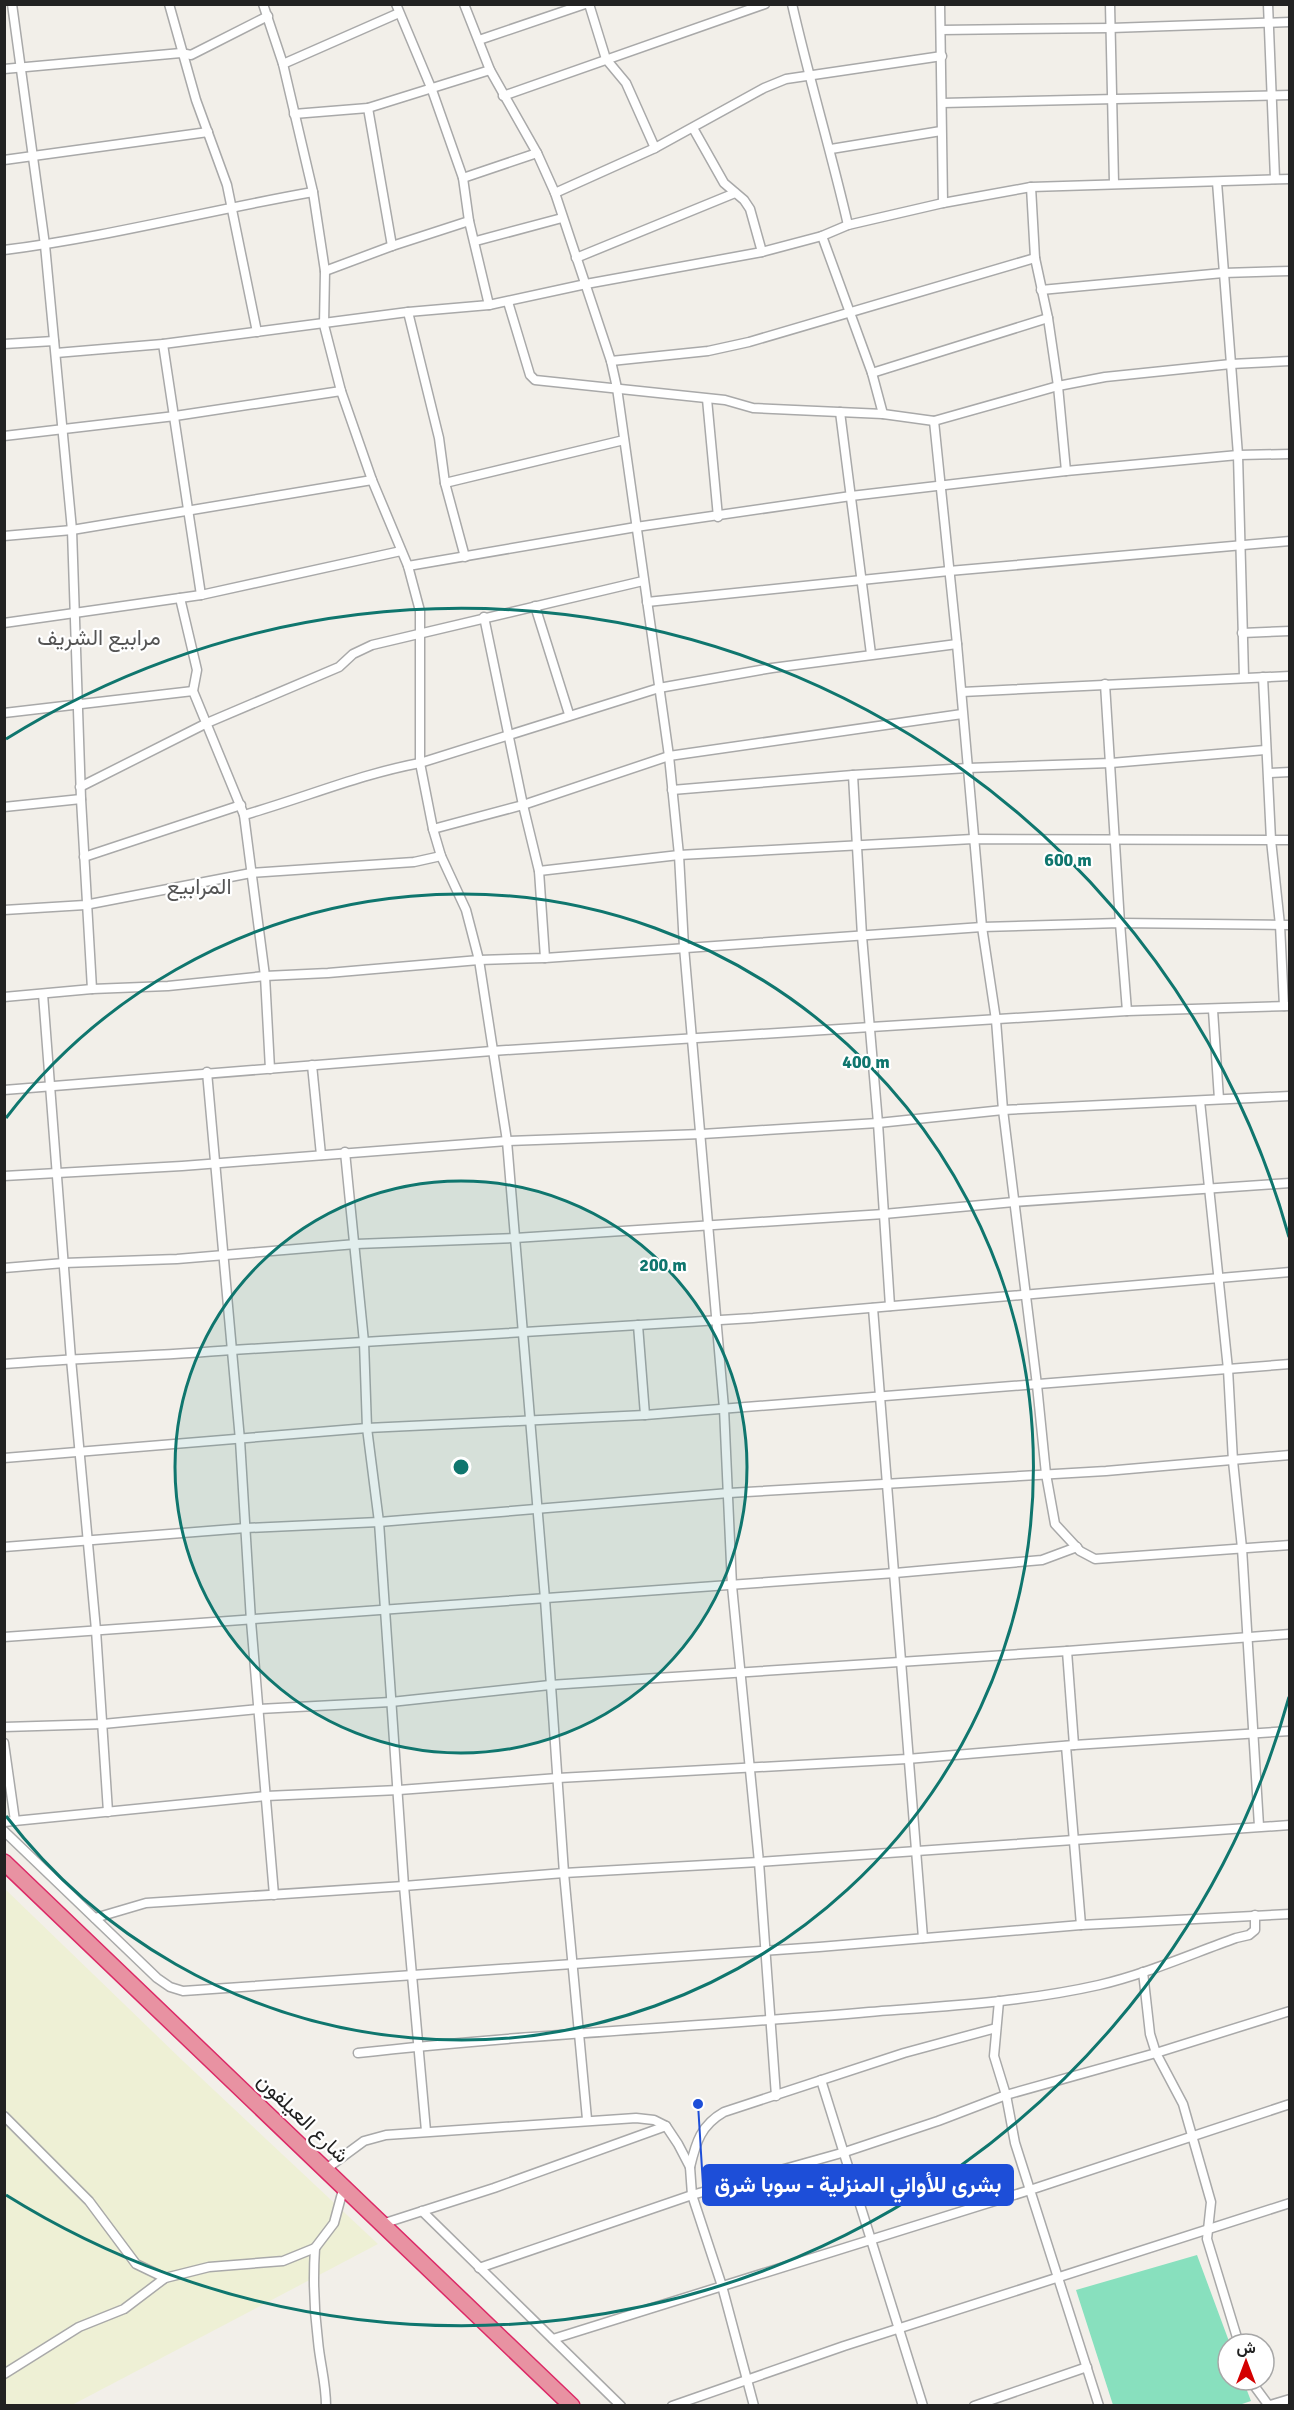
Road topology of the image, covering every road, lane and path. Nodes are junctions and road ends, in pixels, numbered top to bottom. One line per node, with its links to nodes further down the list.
1 (12, 4): 23 (street)
2 (170, 4): 19 (street)
3 (263, 4): 13 (street)
4 (396, 4): 12 (street)
5 (464, 4): 18 (street)
6 (587, 4): 18 (street); 21 (street)
7 (765, 4): 21 (street)
8 (792, 4): 26 (street)
9 (940, 4): 17 (street)
10 (1110, 4): 16 (street)
11 (1268, 4): 14 (street)
12 (399, 14): 22 (street); 27 (street)
13 (268, 16): 19 (street); 22 (street)
14 (1269, 22): 15 (street); 16 (street); 30 (street)
15 (1290, 22)
16 (1111, 28): 17 (street); 31 (street)
17 (941, 30): 20 (street)
18 (479, 40): 25 (street)
19 (181, 53): 23 (street); 37 (street)
20 (942, 56): 26 (street); 32 (street)
21 (606, 59): 29 (street); 38 (street)
22 (283, 64): 34 (street)
23 (22, 67): 24 (street); 41 (street)
24 (4, 69)
25 (490, 70): 27 (street); 29 (street)
26 (808, 75): 35 (street); 39 (street)
27 (432, 90): 33 (street); 43 (street)
28 (1290, 95): 30 (street)
29 (503, 96): 40 (street)
30 (1271, 96): 31 (street); 44 (street)
31 (1113, 101): 32 (street); 47 (street)
32 (942, 103): 36 (street)
33 (368, 108): 34 (street); 60 (street)
34 (294, 114): 49 (street)
35 (693, 128): 38 (street); 51 (street)
36 (941, 131): 39 (street); 52 (street)
37 (208, 132): 41 (street); 53 (street)
38 (655, 148): 50 (street)
39 (831, 149): 56 (street)
40 (537, 153): 43 (street); 50 (street)
41 (34, 158): 42 (street); 59 (street)
42 (4, 160)
43 (463, 178): 55 (street)
44 (1275, 179): 45 (street); 46 (street)
45 (1290, 179)
46 (1216, 182): 47 (street); 67 (street)
47 (1114, 183): 48 (street)
48 (1031, 187): 52 (street); 64 (street)
49 (313, 192): 53 (street); 65 (street)
50 (555, 193): 54 (street)
51 (735, 193): 62 (street); 63 (street)
52 (943, 203): 56 (street)
53 (230, 206): 59 (street); 76 (street)
54 (562, 218): 58 (street); 63 (street)
55 (470, 221): 58 (street); 60 (street)
56 (848, 225): 57 (street)
57 (822, 236): 62 (street); 73 (street)
58 (476, 241): 71 (street)
59 (45, 245): 61 (street); 77 (street)
60 (392, 246): 65 (street)
61 (4, 250)
62 (762, 252): 68 (street)
63 (576, 258): 68 (street)
64 (1035, 258): 69 (street); 73 (street)
65 (325, 271): 75 (street)
66 (1290, 271): 67 (street)
67 (1223, 273): 69 (street); 83 (street)
68 (586, 284): 70 (street); 81 (street)
69 (1041, 290): 74 (street)
70 (508, 302): 71 (street); 86 (street)
71 (489, 305): 72 (street)
72 (408, 312): 75 (street); 100 (street)
73 (850, 312): 81 (street); 84 (street)
74 (1048, 318): 84 (street); 85 (street)
75 (324, 325): 76 (street); 87 (street)
76 (257, 332): 78 (street)
77 (54, 340): 79 (street); 80 (street)
78 (163, 344): 80 (street); 91 (street)
79 (4, 345)
80 (56, 353): 93 (street)
81 (611, 361): 86 (street)
82 (1290, 361): 83 (street)
83 (1231, 364): 85 (street); 97 (street)
84 (872, 373): 90 (street)
85 (1058, 386): 92 (street); 98 (street)
86 (617, 388): 88 (street); 95 (street)
87 (341, 391): 91 (street); 99 (street)
88 (707, 399): 89 (street); 104 (street)
89 (840, 412): 90 (street); 102 (street)
90 (883, 414): 92 (street)
91 (175, 416): 93 (street); 103 (street)
92 (934, 421): 101 (street)
93 (64, 430): 94 (street); 106 (street)
94 (4, 436)
95 (624, 440): 100 (street); 105 (street)
96 (1290, 454): 97 (street)
97 (1238, 455): 98 (street); 109 (street)
98 (1066, 471): 101 (street)
99 (372, 480): 103 (street); 110 (street)
100 (445, 483): 111 (street)
101 (940, 487): 102 (street); 113 (street)
102 (851, 496): 104 (street); 114 (street)
103 (188, 510): 106 (street); 116 (street)
104 (718, 517): 105 (street)
105 (636, 526): 111 (street); 115 (street)
106 (72, 530): 107 (street); 120 (street)
107 (4, 536)
108 (1290, 541): 109 (street)
109 (1241, 545): 113 (street); 125 (street)
110 (401, 551): 112 (street); 116 (street)
111 (465, 557): 112 (street)
112 (408, 566): 124 (street)
113 (950, 571): 114 (street); 126 (street)
114 (860, 580): 118 (street); 127 (street)
115 (643, 581): 118 (street); 119 (street)
116 (201, 595): 117 (street)
117 (180, 598): 120 (street); 133 (street)
118 (647, 602): 132 (street)
119 (535, 606): 121 (street); 137 (street)
120 (75, 614): 122 (street); 135 (street)
121 (484, 617): 124 (street); 140 (street)
122 (4, 623)
123 (1290, 631): 125 (street)
124 (418, 633): 139 (street); 143 (street)
125 (1242, 633): 129 (street)
126 (957, 644): 127 (street); 134 (street)
127 (871, 654): 132 (street)
128 (1290, 675): 130 (street)
129 (1244, 677): 130 (street); 131 (street)
130 (1263, 677): 141 (street)
131 (1105, 684): 134 (street); 144 (street)
132 (659, 688): 137 (street); 142 (street)
133 (193, 691): 135 (street); 139 (street)
134 (962, 692): 138 (street)
135 (78, 704): 136 (street); 149 (street)
136 (4, 713)
137 (569, 714): 140 (street)
138 (962, 714): 142 (street); 145 (street)
139 (207, 723): 149 (street); 152 (street)
140 (508, 734): 143 (street); 153 (street)
141 (1265, 750): 144 (street); 147 (street)
142 (669, 756): 150 (street); 153 (street)
143 (420, 763): 155 (street); 156 (street)
144 (1111, 764): 145 (street); 157 (street)
145 (968, 768): 148 (street); 158 (street)
146 (1290, 772): 147 (street)
147 (1269, 773): 159 (street)
148 (853, 775): 150 (street); 161 (street)
149 (80, 787): 151 (street)
150 (672, 790): 162 (street)
151 (81, 799): 154 (street); 164 (street)
152 (241, 805): 155 (street); 164 (street)
153 (523, 805): 156 (street); 165 (street)
154 (4, 807)
155 (244, 815): 166 (street)
156 (433, 829): 163 (street)
157 (1114, 838): 158 (street); 159 (street); 169 (street)
158 (973, 839): 161 (street); 171 (street)
159 (1271, 840): 160 (street); 170 (street)
160 (1290, 840)
161 (856, 845): 162 (street); 172 (street)
162 (679, 855): 165 (street); 173 (street)
163 (441, 856): 166 (street); 175 (street)
164 (84, 857): 167 (street)
165 (539, 871): 174 (street)
166 (251, 873): 167 (street); 176 (street)
167 (85, 905): 168 (street); 177 (street)
168 (4, 910)
169 (1120, 923): 170 (street); 171 (street); 182 (street)
170 (1285, 925): 180 (street)
171 (982, 927): 172 (street); 183 (street)
172 (862, 936): 173 (street); 184 (street)
173 (684, 947): 174 (street); 185 (street)
174 (545, 958): 175 (street)
175 (479, 960): 176 (street); 186 (street)
176 (265, 976): 177 (street); 188 (street)
177 (92, 989): 178 (street)
178 (44, 994): 179 (street); 190 (street)
179 (4, 997)
180 (1287, 1006): 181 (street)
181 (1213, 1010): 182 (street); 193 (street)
182 (1127, 1011): 183 (street)
183 (996, 1020): 184 (street); 195 (street)
184 (871, 1027): 185 (street); 196 (street)
185 (692, 1039): 186 (street); 197 (street)
186 (492, 1051): 187 (street); 198 (street)
187 (312, 1065): 188 (street); 200 (street)
188 (270, 1070): 189 (street)
189 (207, 1072): 190 (street); 201 (street)
190 (50, 1087): 191 (street); 202 (street)
191 (4, 1090)
192 (1290, 1096): 193 (street)
193 (1219, 1099): 194 (street)
194 (1200, 1101): 195 (street); 205 (street)
195 (1003, 1110): 196 (street); 206 (street)
196 (878, 1123): 197 (street); 207 (street)
197 (702, 1134): 198 (street); 208 (street)
198 (507, 1141): 199 (street); 209 (street)
199 (345, 1152): 200 (street); 210 (street)
200 (321, 1155): 201 (street)
201 (216, 1163): 202 (street); 211 (street)
202 (56, 1173): 203 (street); 212 (street)
203 (4, 1176)
204 (1290, 1183): 205 (street)
205 (1208, 1189): 206 (street); 215 (street)
206 (1014, 1202): 207 (street); 216 (street)
207 (884, 1214): 208 (street); 217 (street)
208 (710, 1224): 209 (street); 219 (street)
209 (515, 1238): 210 (street); 221 (street)
210 (356, 1245): 211 (street); 222 (street)
211 (222, 1255): 212 (street); 223 (street)
212 (64, 1263): 213 (street); 224 (street)
213 (4, 1268)
214 (1290, 1272): 215 (street)
215 (1218, 1278): 216 (street); 227 (street)
216 (1026, 1296): 217 (street); 228 (street)
217 (890, 1306): 218 (street)
218 (873, 1308): 219 (street); 229 (street)
219 (716, 1320): 220 (street); 230 (street)
220 (638, 1325): 221 (street); 231 (street)
221 (523, 1332): 222 (street); 232 (street)
222 (364, 1342): 223 (street); 233 (street)
223 (232, 1350): 224 (street); 234 (street)
224 (71, 1359): 225 (street); 235 (street)
225 (4, 1364)
226 (1290, 1364): 227 (street)
227 (1228, 1370): 228 (street); 238 (street)
228 (1037, 1385): 229 (street); 239 (street)
229 (879, 1397): 230 (street); 240 (street)
230 (724, 1408): 231 (street); 241 (street)
231 (645, 1415): 232 (street)
232 (529, 1419): 233 (street); 242 (street)
233 (368, 1428): 234 (street); 243 (street)
234 (240, 1440): 235 (street); 244 (street)
235 (79, 1450): 237 (street); 245 (street)
236 (1290, 1455): 238 (street)
237 (4, 1458)
238 (1233, 1461): 239 (street); 249 (street)
239 (1046, 1474): 240 (street); 248 (street)
240 (886, 1485): 241 (street); 250 (street)
241 (729, 1492): 242 (street); 251 (street)
242 (537, 1509): 243 (street); 252 (street)
243 (379, 1521): 244 (street); 253 (street)
244 (246, 1528): 245 (street); 254 (street)
245 (88, 1540): 247 (street); 255 (street)
246 (1290, 1545): 249 (street)
247 (4, 1546)
248 (1077, 1547): 249 (street); 250 (street)
249 (1242, 1548): 257 (street)
250 (895, 1574): 251 (street); 260 (street)
251 (732, 1586): 252 (street); 261 (street)
252 (545, 1599): 253 (street); 262 (street)
253 (385, 1611): 254 (street); 263 (street)
254 (251, 1621): 255 (street); 264 (street)
255 (96, 1630): 258 (street); 265 (street)
256 (1290, 1634): 257 (street)
257 (1247, 1636): 259 (street); 268 (street)
258 (4, 1637)
259 (1067, 1651): 260 (street); 270 (street)
260 (902, 1661): 261 (street); 271 (street)
261 (741, 1672): 262 (street); 272 (street)
262 (550, 1685): 263 (street); 273 (street)
263 (391, 1702): 264 (street); 274 (street)
264 (259, 1708): 265 (street); 275 (street)
265 (103, 1724): 266 (street); 276 (street)
266 (4, 1727)
267 (1290, 1731): 268 (street)
268 (1254, 1734): 270 (street); 280 (street)
269 (4, 1743): 277 (street)
270 (1070, 1745): 271 (street); 282 (street)
271 (907, 1759): 272 (street); 283 (street)
272 (750, 1767): 273 (street); 285 (street)
273 (558, 1778): 274 (street); 286 (street)
274 (399, 1790): 275 (street); 287 (street)
275 (266, 1796): 276 (street); 288 (street)
276 (108, 1812): 277 (street)
277 (15, 1821): 278 (street)
278 (4, 1822)
279 (1290, 1824): 280 (street)
280 (1259, 1826): 282 (street)
281 (4, 1831): 291 (street)
282 (1074, 1838): 283 (street); 292 (street)
283 (917, 1850): 285 (street); 293 (street)
284 (4, 1862): 317 (highway, شارع العيلفون)
285 (759, 1862): 286 (street); 294 (street)
286 (564, 1872): 287 (street); 295 (street)
287 (404, 1886): 288 (street); 297 (street)
288 (274, 1894): 291 (street)
289 (1290, 1914): 290 (street)
290 (1255, 1916): 292 (street); 296 (street)
291 (95, 1918): 297 (street)
292 (1081, 1925): 293 (street)
293 (923, 1938): 294 (street)
294 (764, 1950): 295 (street); 300 (street)
295 (573, 1964): 297 (street); 302 (street)
296 (1143, 1972): 298 (street); 305 (street)
297 (413, 1975): 303 (street)
298 (999, 2001): 300 (street); 301 (street)
299 (1290, 2011): 305 (street)
300 (771, 2021): 302 (street); 308 (street)
301 (996, 2028): 306 (street); 307 (street)
302 (579, 2035): 303 (street); 311 (street)
303 (418, 2046): 304 (street); 313 (street)
304 (358, 2053)
305 (1156, 2053): 307 (street); 314 (street)
306 (821, 2080): 308 (street); 315 (street)
307 (1006, 2095): 315 (street); 319 (street)
308 (776, 2096): 316 (street)
309 (1290, 2104): 314 (street)
310 (4, 2116): 328 (street)
311 (587, 2120): 312 (street); 313 (street)
312 (666, 2126): 316 (street); 322 (street)
313 (426, 2131): 317 (street)
314 (1191, 2136): 319 (street); 324 (street)
315 (845, 2152): 320 (street); 325 (street)
316 (690, 2167): 320 (street)
317 (326, 2169): 318 (highway, شارع العيلفون)
318 (344, 2186): 323 (highway, شارع العيلفون); 326 (street)
319 (1030, 2190): 325 (street); 329 (street)
320 (692, 2195): 327 (street); 330 (street)
321 (1290, 2203): 324 (street)
322 (422, 2211): 323 (street); 327 (street)
323 (382, 2224): 341 (highway, شارع العيلفون)
324 (1209, 2227): 329 (street); 332 (street)
325 (872, 2238): 330 (street); 331 (street)
326 (315, 2248): 328 (street); 340 (street)
327 (479, 2268): 333 (street)
328 (165, 2277): 335 (street)
329 (1060, 2278): 331 (street); 334 (street)
330 (722, 2286): 333 (street); 336 (street)
331 (899, 2329): 336 (street); 345 (street)
332 (1235, 2332)
333 (552, 2339): 342 (street)
334 (1087, 2367): 346 (street); 347 (street)
335 (4, 2374)
336 (747, 2378): 343 (street); 344 (street)
337 (1259, 2392): 339 (street)
338 (1290, 2399): 339 (street)
339 (1269, 2405)
340 (326, 2406)
341 (572, 2406)
342 (621, 2406)
343 (672, 2406)
344 (754, 2406)
345 (923, 2406)
346 (974, 2406)
347 (1100, 2406)

